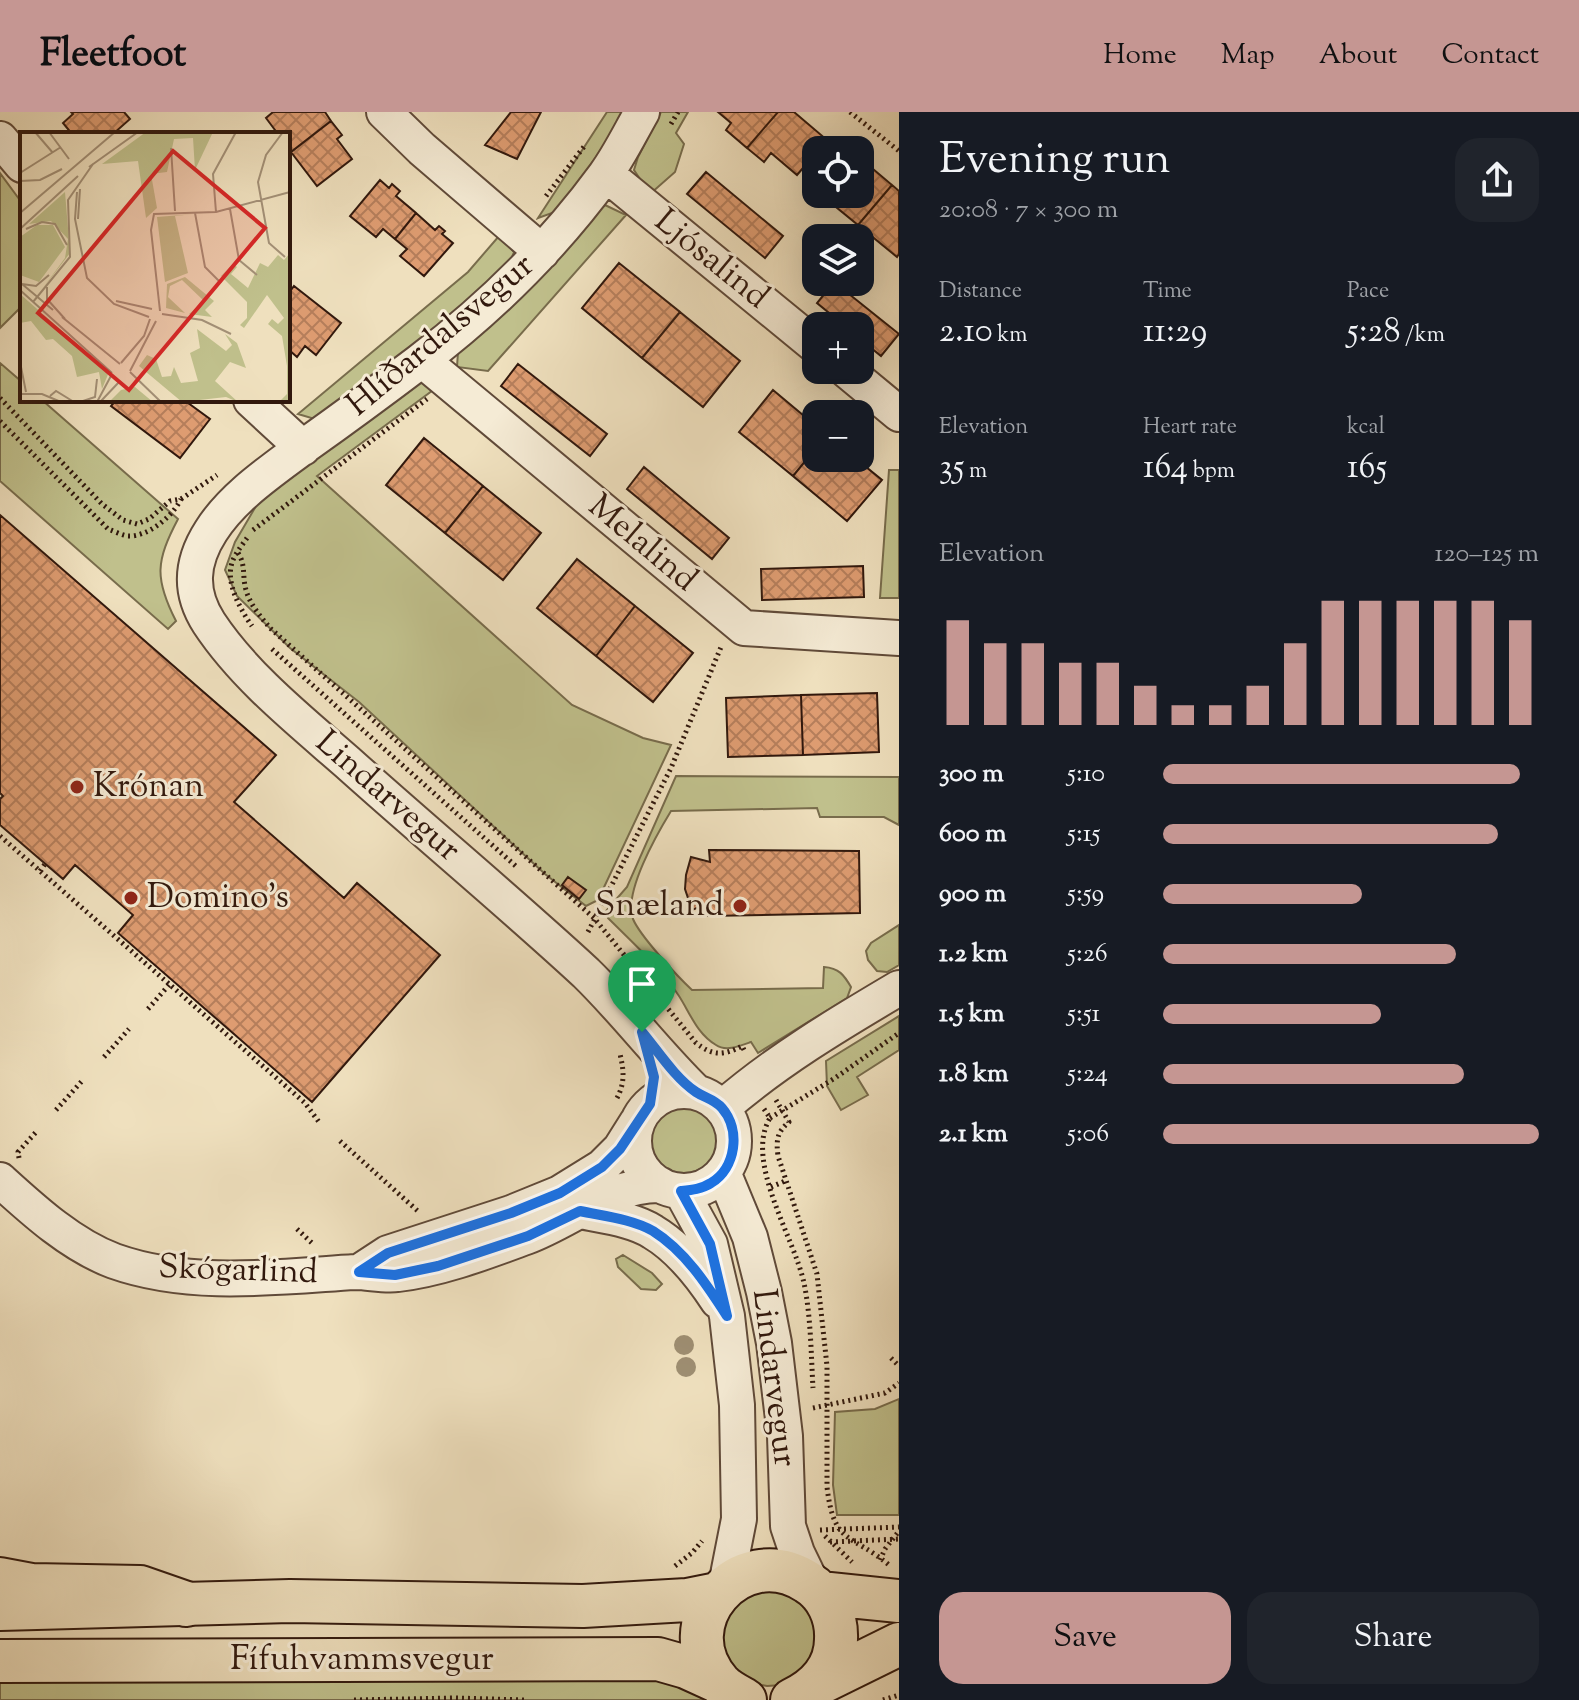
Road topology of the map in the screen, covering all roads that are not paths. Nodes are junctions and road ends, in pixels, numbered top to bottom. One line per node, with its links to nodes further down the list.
1 (384, 112): 6 (street)
2 (642, 112): 5 (street, Hlíðardalsvegur)
3 (0, 139): 4 (street)
4 (20, 163)
5 (606, 174): 6 (street, Hlíðardalsvegur); 7 (street, Ljósalind)
6 (530, 242): 8 (street, Hlíðardalsvegur)
7 (802, 335)
8 (422, 360): 12 (street, Hlíðardalsvegur); 14 (street, Melalind)
9 (863, 384): 11 (street)
10 (253, 402): 12 (street)
11 (899, 414)
12 (303, 448): 13 (street, Hlíðardalsvegur)
13 (210, 532): 16 (street, Lindarvegur)
14 (899, 638)
15 (899, 988): 17 (street)
16 (634, 1038): 17 (street, Lindarvegur); 18 (street, Lindarvegur)
17 (709, 1100): 18 (street); 20 (street)
18 (633, 1111): 21 (street); 23 (street, Skógarlind)
19 (10, 1171): 23 (street, Skógarlind)
20 (723, 1172): 21 (street); 27 (street, Lindarvegur)
21 (671, 1188): 22 (street, Skógarlind); 24 (street, Lindarvegur)
22 (580, 1211): 23 (street, Skógarlind); 24 (street)
23 (359, 1272)
24 (727, 1316): 28 (street, Lindarvegur)
25 (0, 1580): 29 (highway)
26 (896, 1584): 27 (main road)
27 (817, 1589): 28 (main road, Fífuhvammsvegur); 34 (main road)
28 (722, 1590): 29 (main road, Fífuhvammsvegur); 33 (main road)
29 (186, 1604): 30 (main road, Fífuhvammsvegur)
30 (0, 1609)
31 (899, 1644): 34 (main road)
32 (0, 1661): 33 (main road, Fífuhvammsvegur)
33 (731, 1693)
34 (805, 1694)

